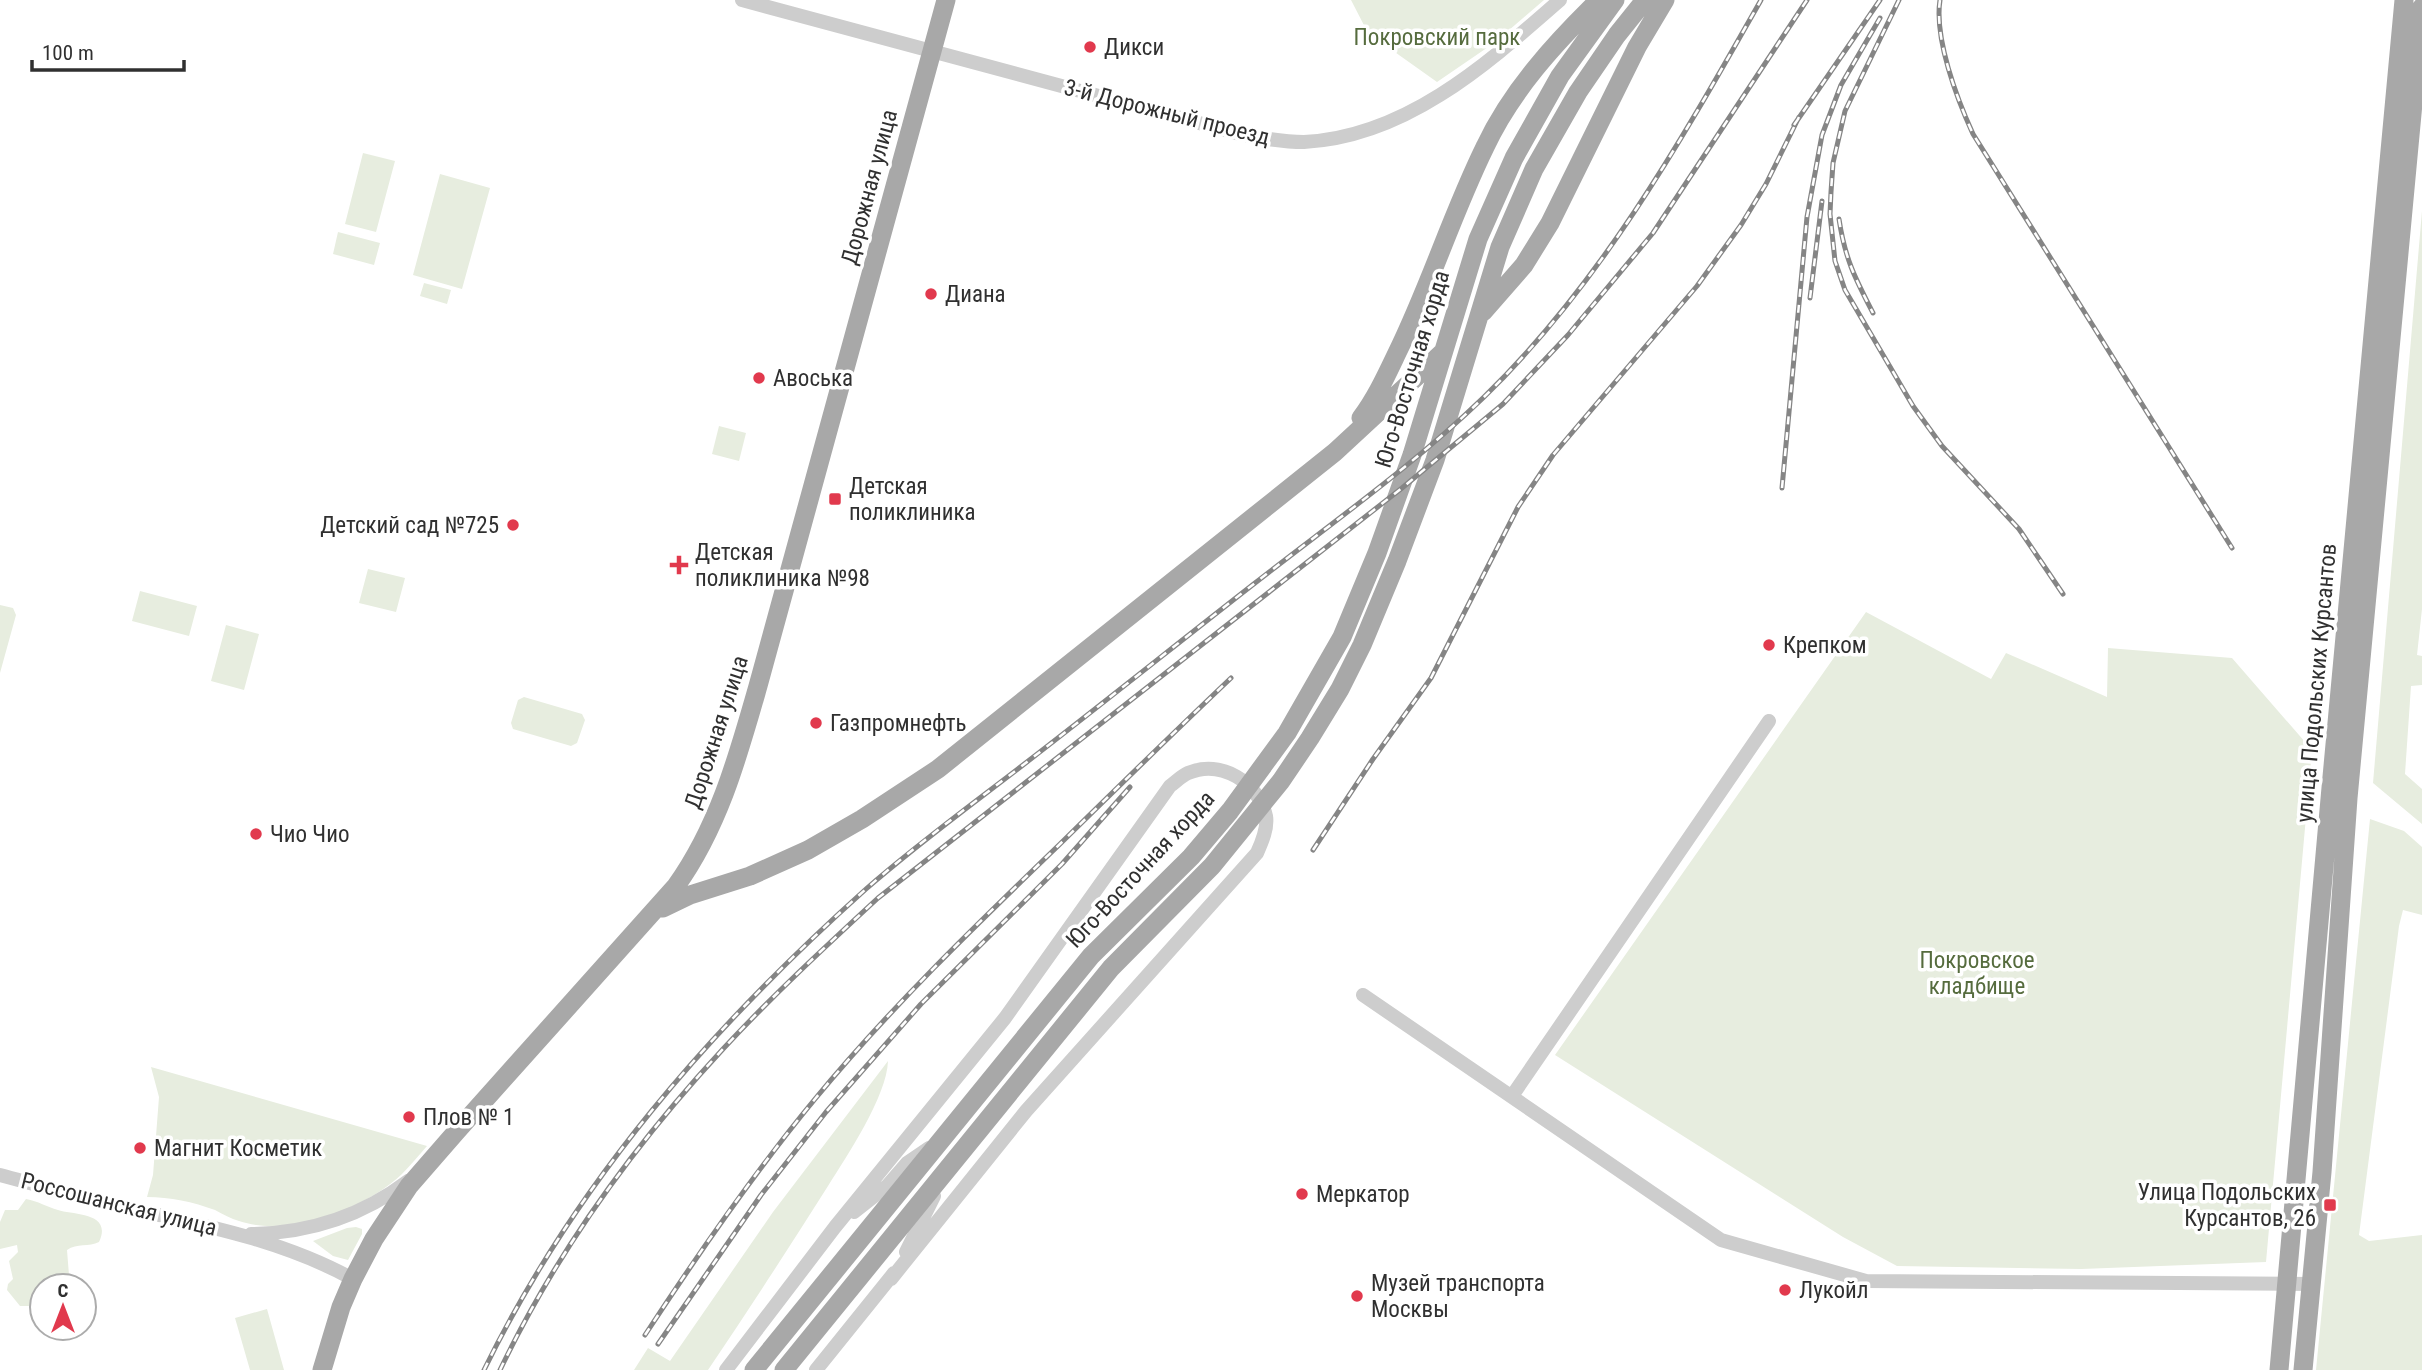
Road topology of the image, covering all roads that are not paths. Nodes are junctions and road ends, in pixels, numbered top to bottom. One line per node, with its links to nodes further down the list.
1 (742, 0): 10 (street, 3-й Дорожный проезд)
2 (946, 0): 10 (main road, Дорожная улица)
3 (1560, 0): 10 (street, 3-й Дорожный проезд)
4 (1599, 0): 11 (main road)
5 (1615, 0): 19 (main road, Юго-Восточная хорда)
6 (1645, 0): 20 (main road, Юго-Восточная хорда)
7 (1665, 0): 11 (main road)
8 (2404, 0): 28 (main road, улица Подольских Курсантов)
9 (2422, 6): 27 (main road, улица Подольских Курсантов)
10 (932, 51): 13 (main road, Дорожная улица)
11 (1335, 453): 15 (main road)
12 (1769, 721): 18 (street)
13 (691, 865): 14 (main road, Дорожная улица); 15 (main road)
14 (676, 886): 15 (main road); 16 (main road, Дорожная улица)
15 (712, 888): 16 (main road)
16 (650, 917): 21 (main road, Дорожная улица)
17 (1363, 995): 18 (street)
18 (1512, 1096): 28 (street)
19 (941, 1139): 23 (street); 31 (main road, Юго-Восточная хорда)
20 (962, 1154): 26 (street); 32 (main road, Юго-Восточная хорда)
21 (423, 1169): 24 (street, Россошанская улица); 25 (main road, Дорожная улица)
22 (0, 1175): 24 (street, Россошанская улица)
23 (835, 1227): 26 (street); 30 (street)
24 (237, 1234): 25 (street, Россошанская улица)
25 (353, 1279): 29 (main road, Дорожная улица)
26 (891, 1279): 33 (street)
27 (2312, 1284): 28 (street); 35 (main road, улица Подольских Курсантов)
28 (2287, 1285): 34 (main road, улица Подольских Курсантов)
29 (323, 1370)
30 (726, 1370)
31 (754, 1370)
32 (784, 1370)
33 (816, 1370)
34 (2279, 1370)
35 (2303, 1370)

